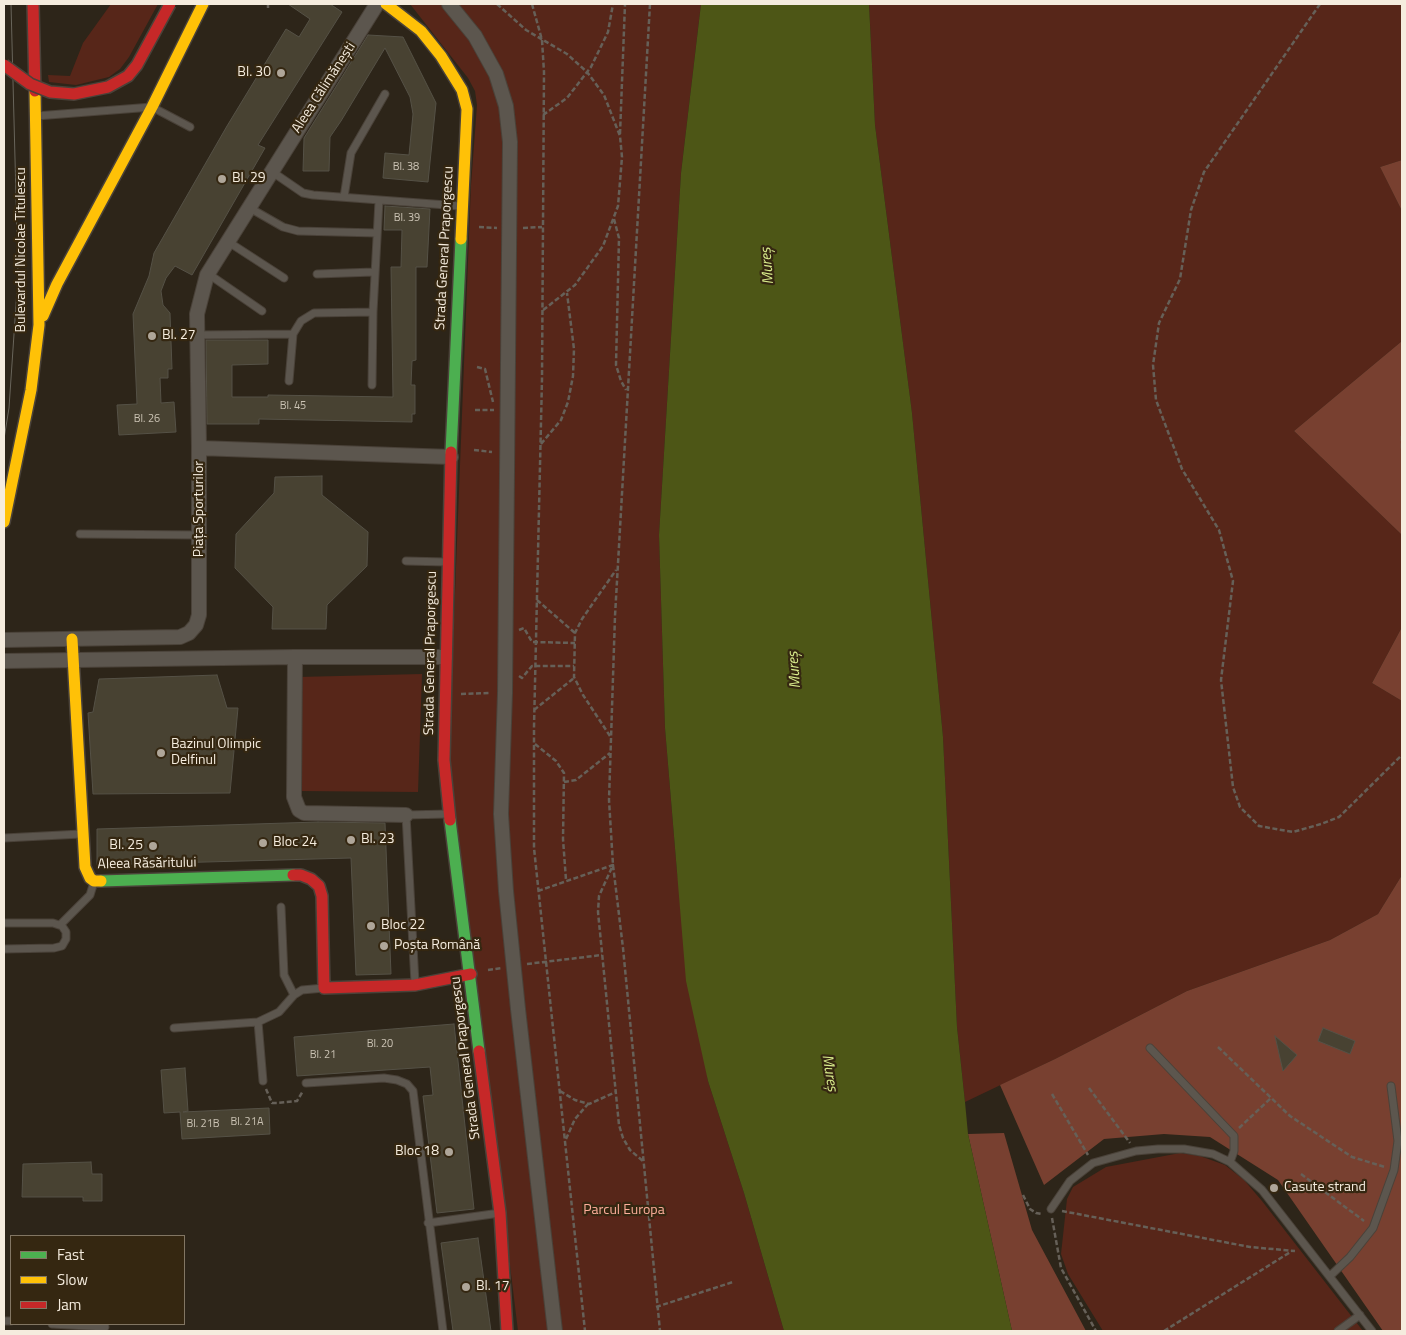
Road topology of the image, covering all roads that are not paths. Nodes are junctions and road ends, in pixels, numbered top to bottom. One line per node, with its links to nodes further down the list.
1 (33, 4): 10 (street, Bulevardul Nicolae Titulescu)
2 (170, 4): 7 (street, bridge)
3 (203, 4): 9 (street)
4 (377, 4): 12 (street, Aleea Călimănești)
5 (386, 4): 15 (street, Strada General Praporgescu)
6 (449, 4): 72 (street)
7 (4, 66)
8 (385, 94): 13 (lane)
9 (152, 107): 10 (lane); 11 (lane); 25 (street)
10 (36, 116): 25 (street, Bulevardul Nicolae Titulescu)
11 (190, 128)
12 (270, 171): 13 (lane); 16 (street, Aleea Călimănești)
13 (344, 197): 14 (lane)
14 (380, 201): 15 (lane); 17 (lane)
15 (462, 206): 31 (street, Strada General Praporgescu)
16 (248, 207): 17 (lane); 18 (street, Aleea Călimănești)
17 (377, 233): 19 (lane)
18 (227, 241): 20 (street, Aleea Călimănești); 22 (lane)
19 (374, 272): 21 (lane); 24 (lane)
20 (208, 273): 23 (lane); 27 (street, Aleea Călimănești)
21 (317, 274)
22 (284, 278)
23 (262, 311)
24 (373, 312): 26 (lane); 29 (lane)
25 (39, 325): 32 (street, Bulevardul Nicolae Titulescu)
26 (293, 334): 27 (lane); 28 (lane)
27 (196, 335): 30 (street, Aleea Călimănești)
28 (289, 381)
29 (372, 385)
30 (199, 448): 31 (street, Piața Sporturilor); 34 (street, Piața Sporturilor)
31 (452, 456): 36 (street, Strada General Praporgescu)
32 (4, 522)
33 (80, 534): 34 (lane)
34 (200, 534): 37 (street, Piața Sporturilor)
35 (406, 561): 36 (lane)
36 (449, 562): 40 (street, Strada General Praporgescu)
37 (72, 639): 38 (street, Piața Sporturilor); 41 (street, Aleea Răsăritului)
38 (4, 640)
39 (294, 657): 40 (street); 41 (street); 44 (street)
40 (445, 658): 43 (street, Strada General Praporgescu)
41 (73, 660): 42 (street); 45 (street, Aleea Răsăritului)
42 (4, 661)
43 (449, 814): 44 (lane); 52 (street, Strada General Praporgescu)
44 (406, 815): 53 (lane)
45 (82, 834): 46 (lane); 47 (street, Aleea Răsăritului)
46 (4, 838)
47 (94, 881): 50 (lane); 54 (street, Aleea Răsăritului)
48 (281, 908): 55 (lane)
49 (4, 923): 50 (lane)
50 (60, 925): 51 (lane)
51 (4, 949)
52 (471, 974): 53 (street); 64 (street, Strada General Praporgescu)
53 (415, 986): 54 (street)
54 (324, 988): 55 (lane)
55 (294, 994): 56 (lane)
56 (258, 1022): 57 (lane); 59 (lane)
57 (174, 1028)
58 (1150, 1048): 62 (lane)
59 (263, 1081)
60 (306, 1082): 65 (lane)
61 (1390, 1086): 66 (lane)
62 (1230, 1162): 63 (lane); 66 (lane)
63 (1051, 1210)
64 (500, 1213): 65 (lane); 71 (street, Strada General Praporgescu)
65 (428, 1223): 70 (lane)
66 (1330, 1276): 67 (lane)
67 (1360, 1315): 73 (lane); 74 (lane)
68 (70, 1325): 69 (lane)
69 (105, 1327)
70 (443, 1331)
71 (507, 1331)
72 (555, 1331)
73 (1338, 1331)
74 (1372, 1331)

